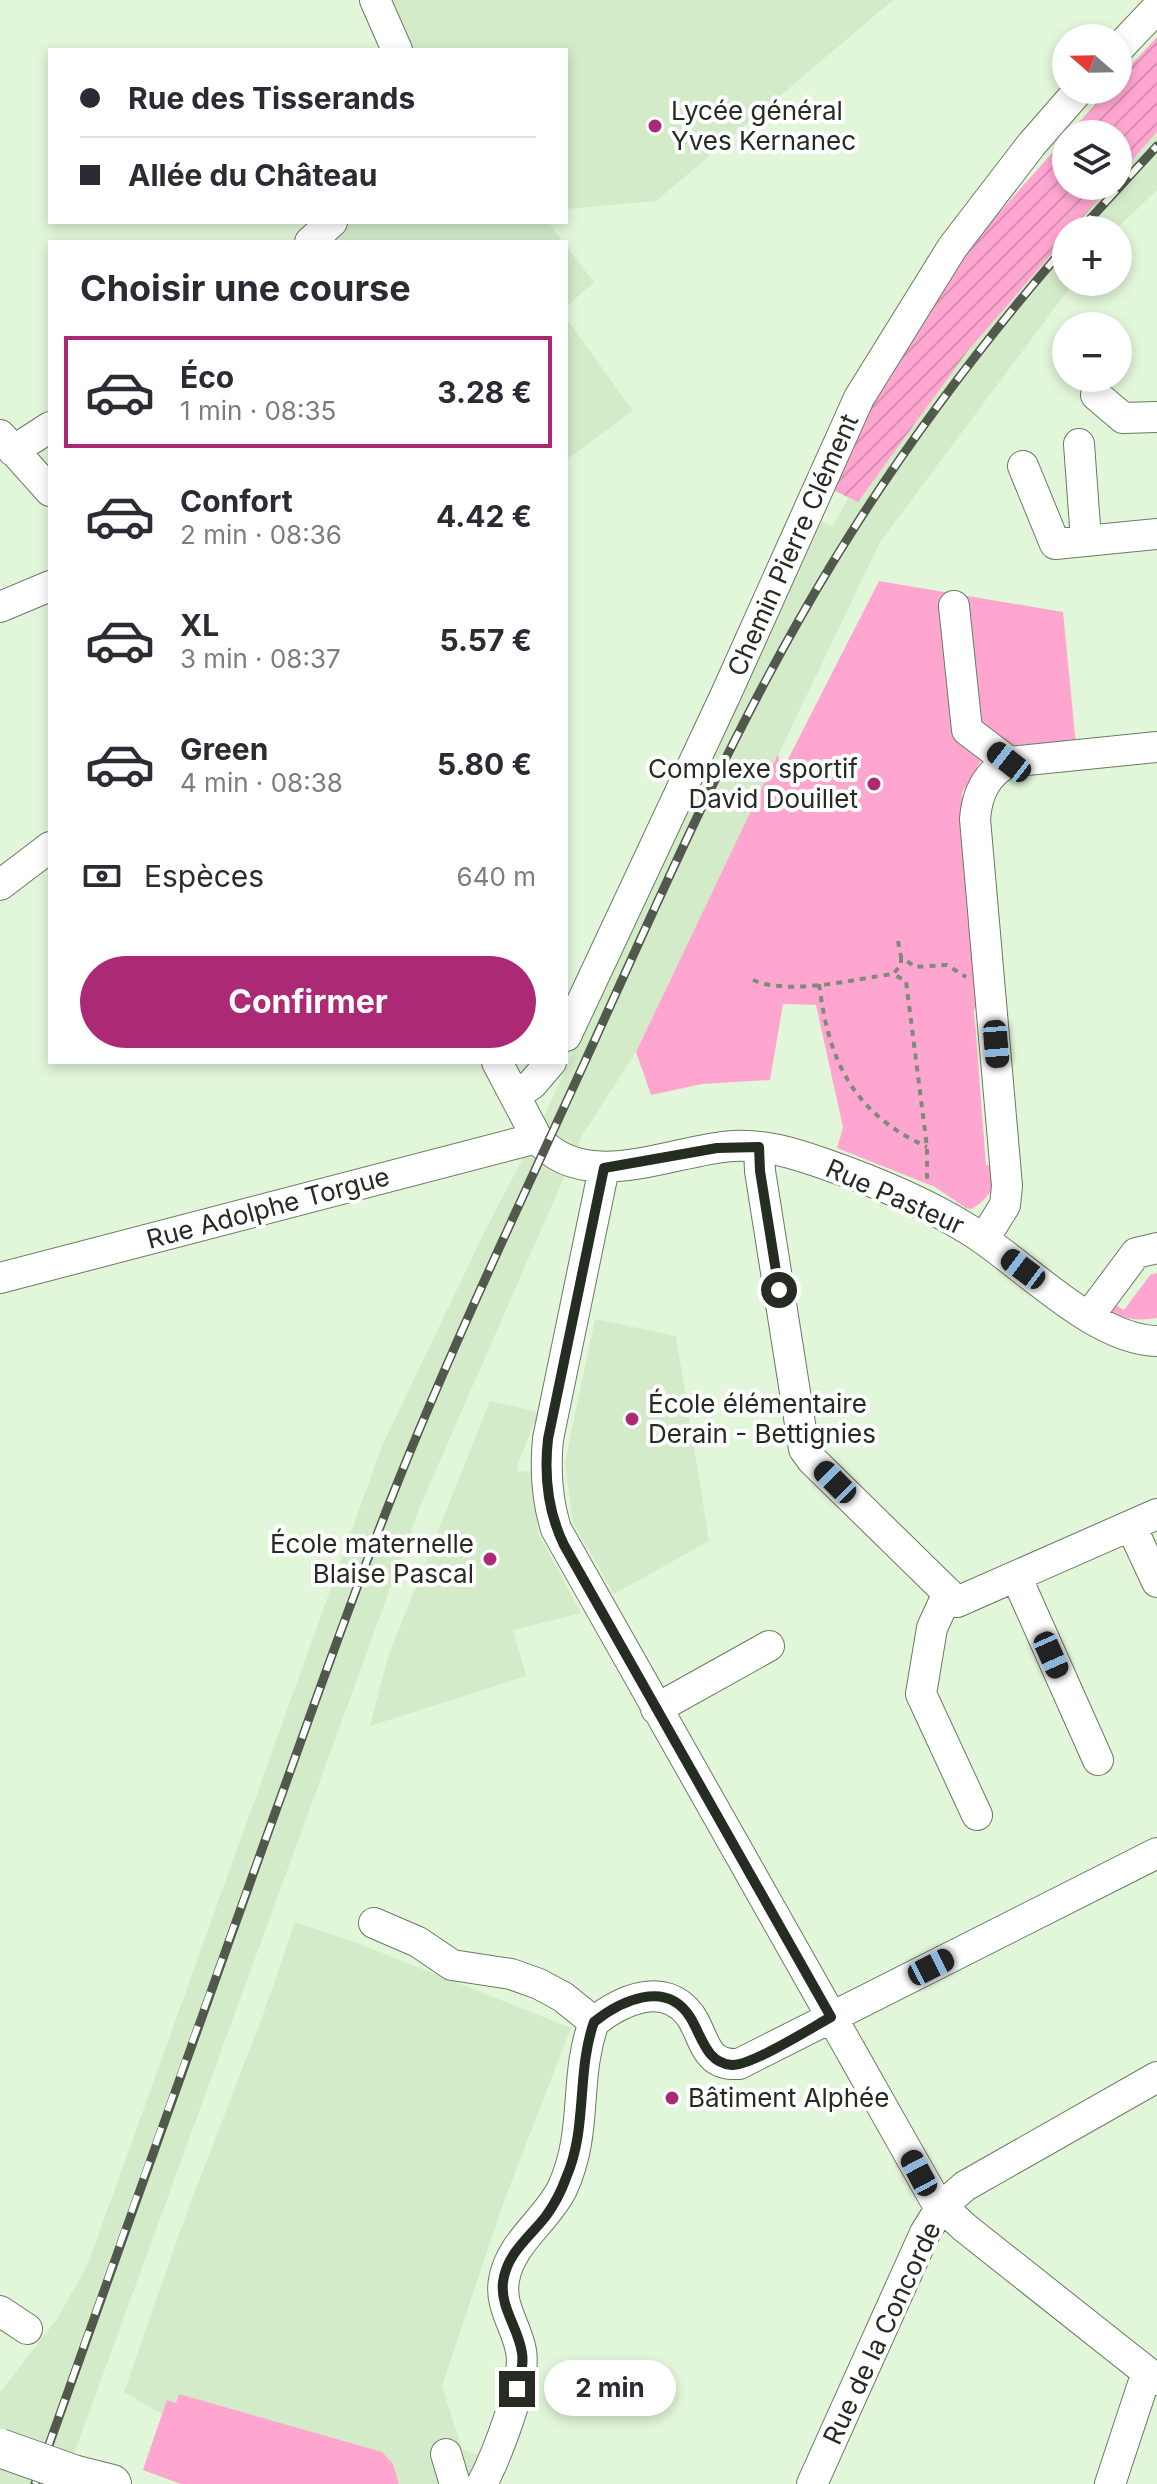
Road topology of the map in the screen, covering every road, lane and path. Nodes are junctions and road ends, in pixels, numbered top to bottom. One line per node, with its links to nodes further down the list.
1 (375, 0): 4 (street)
2 (1157, 8): 3 (street)
3 (1132, 34)
4 (396, 48)
5 (1067, 104): 30 (street, Chemin Pierre Clément)
6 (330, 224): 7 (street)
7 (312, 240)
8 (1096, 395): 9 (street)
9 (1157, 417)
10 (48, 428): 11 (street)
11 (7, 443): 14 (street)
12 (1079, 444): 16 (street)
13 (1023, 466): 16 (street)
14 (48, 489)
15 (1157, 534): 16 (street)
16 (1086, 540)
17 (48, 587): 19 (street)
18 (954, 606): 21 (street)
19 (0, 607)
20 (1157, 747): 21 (street)
21 (1009, 762): 26 (street)
22 (48, 849): 23 (street)
23 (0, 885)
24 (898, 941): 25 (path)
25 (901, 957): 26 (path); 27 (path)
26 (989, 960): 39 (street)
27 (893, 974): 29 (path); 36 (path)
28 (753, 980): 29 (path)
29 (819, 984): 36 (path)
30 (568, 1032)
31 (498, 1064): 33 (street)
32 (549, 1064): 33 (street)
33 (515, 1096): 34 (street)
34 (537, 1138): 37 (street); 41 (street, Rue Adolphe Torgue)
35 (759, 1147): 37 (street, Rue Pasteur); 38 (street, Rue Pasteur); 47 (street)
36 (927, 1147): 38 (path)
37 (604, 1168): 49 (street, Rue de la Concorde)
38 (919, 1201): 39 (street, Rue Pasteur)
39 (984, 1239): 42 (street, Rue Pasteur)
40 (1157, 1248): 42 (street)
41 (0, 1278)
42 (1089, 1316): 43 (street, Rue Pasteur)
43 (1157, 1341)
44 (1144, 1520): 45 (street); 46 (street)
45 (1016, 1576): 47 (street); 50 (street)
46 (1157, 1582)
47 (948, 1593): 51 (street)
48 (769, 1646): 49 (street)
49 (656, 1709): 54 (street, Rue de la Concorde)
50 (1098, 1760)
51 (977, 1815)
52 (1157, 1853): 54 (street)
53 (374, 1923): 55 (street)
54 (831, 2017): 55 (street); 57 (street, Rue de la Concorde)
55 (594, 2022): 66 (street)
56 (1157, 2077): 57 (street)
57 (941, 2207): 60 (street); 67 (street, Rue de la Concorde)
58 (0, 2311): 59 (street)
59 (27, 2329)
60 (1152, 2376): 68 (street)
61 (0, 2448): 63 (main road, bridge)
62 (446, 2454): 65 (street)
63 (86, 2479): 64 (main road)
64 (112, 2484)
65 (455, 2484)
66 (482, 2484)
67 (812, 2484)
68 (1110, 2484)

